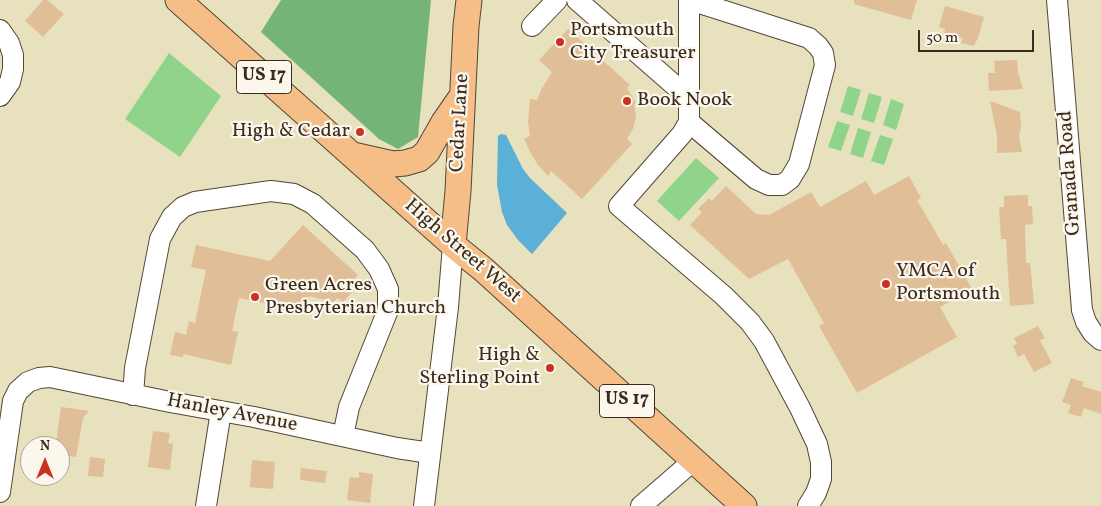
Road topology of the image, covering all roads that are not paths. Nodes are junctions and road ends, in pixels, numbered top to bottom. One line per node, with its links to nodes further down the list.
1 (178, 0): 13 (main road, High Street West / US 17)
2 (469, 0): 10 (main road, Cedar Lane)
3 (557, 0): 7 (street)
4 (577, 0): 11 (street)
5 (690, 0): 11 (street); 12 (street)
6 (1057, 0): 15 (street, Granada Road)
7 (532, 26)
8 (0, 30): 9 (street)
9 (0, 96)
10 (462, 96): 13 (main road); 14 (main road, Cedar Lane)
11 (690, 98): 12 (street)
12 (690, 122): 26 (street)
13 (351, 154): 14 (main road, High Street West / US 17)
14 (453, 245): 19 (street); 20 (main road, High Street West / US 17)
15 (1101, 340)
16 (133, 395): 17 (street, Hanley Avenue); 18 (street); 21 (street, Hanley Avenue)
17 (221, 411): 18 (street, Hanley Avenue); 22 (street)
18 (343, 436): 19 (street, Hanley Avenue)
19 (430, 453): 23 (street)
20 (693, 461): 24 (street); 25 (main road, High Street West / US 17)
21 (0, 492)
22 (206, 506)
23 (424, 506)
24 (641, 506)
25 (744, 506)
26 (808, 506)

